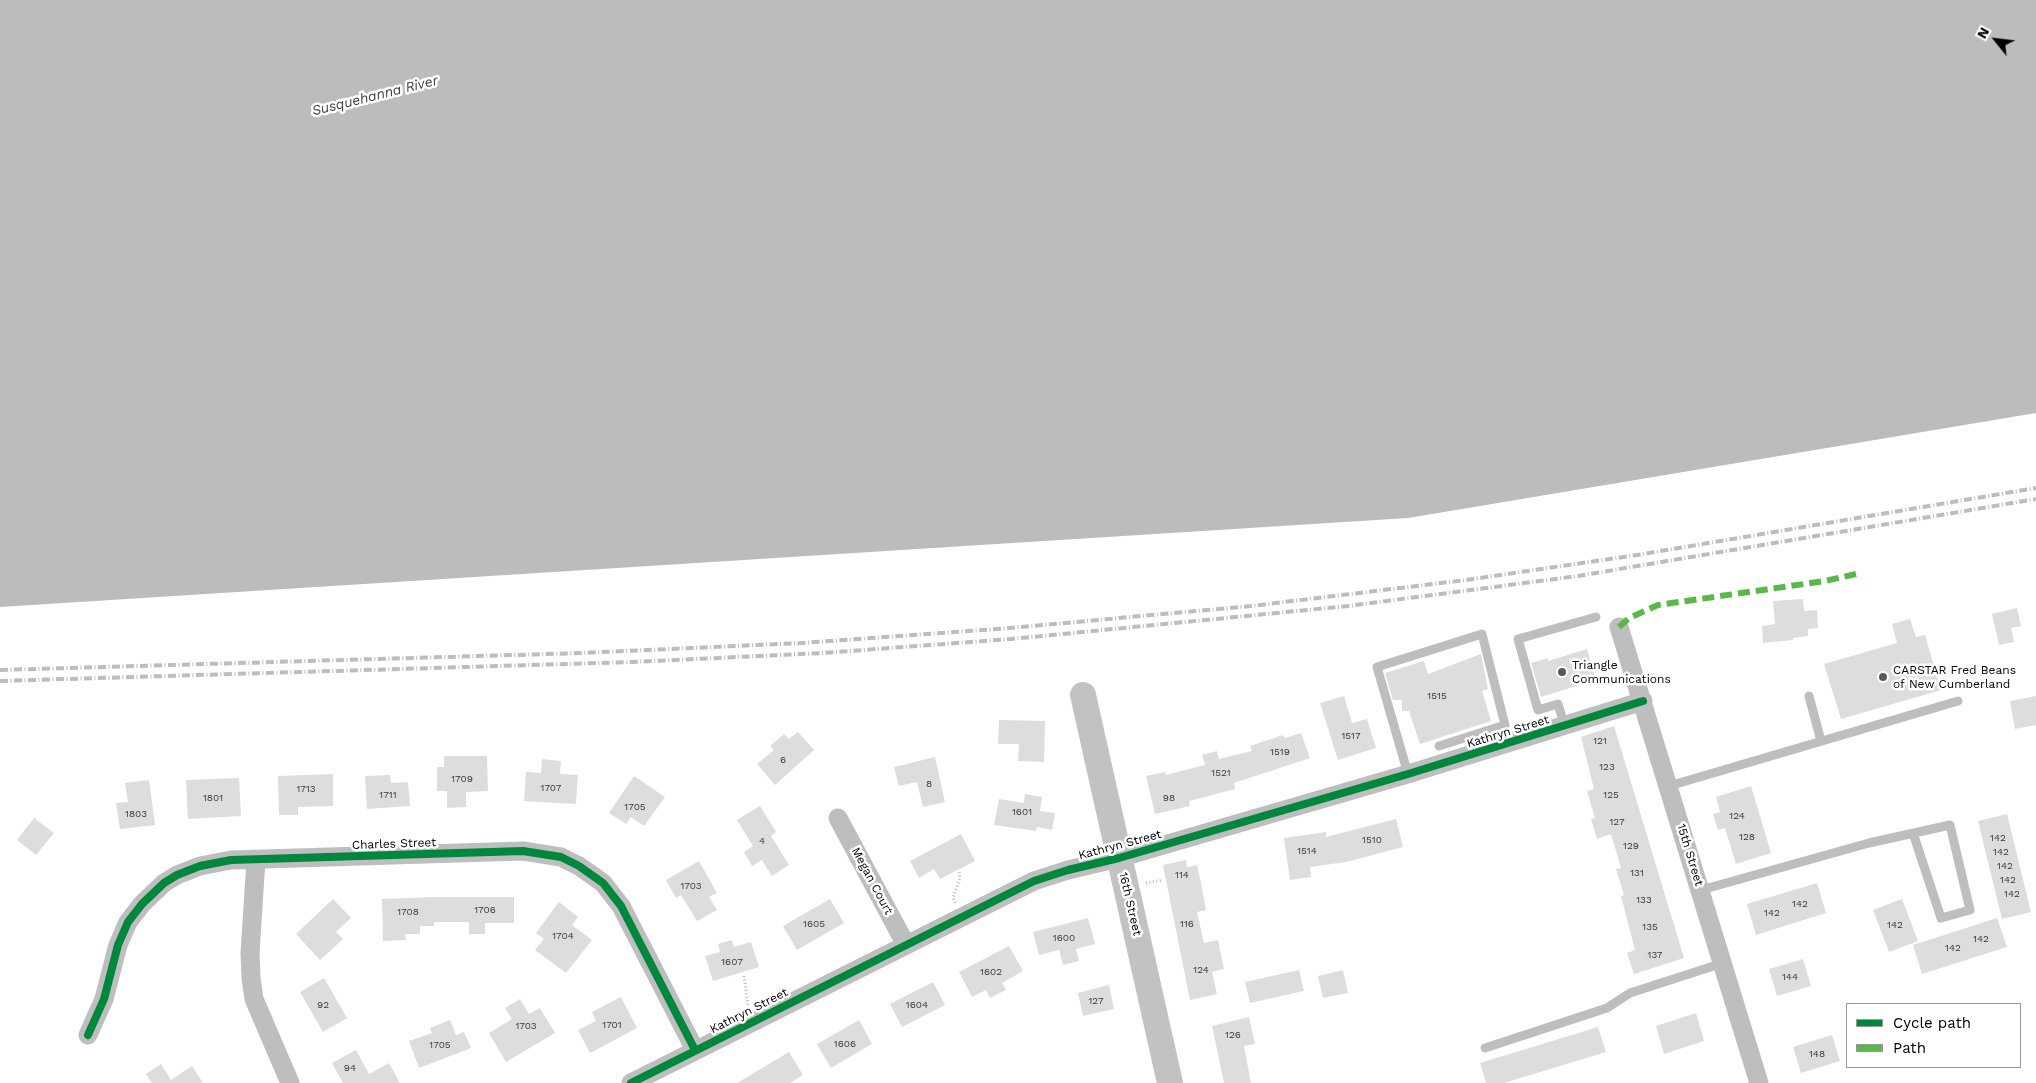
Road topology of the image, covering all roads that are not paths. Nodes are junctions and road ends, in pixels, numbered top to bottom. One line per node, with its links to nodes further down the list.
1 (1596, 617): 7 (lane)
2 (1619, 627): 5 (street, 15th Street)
3 (1084, 695): 14 (street, 16th Street)
4 (1809, 696): 8 (lane)
5 (1643, 701): 7 (street, Kathryn Street); 11 (street, 15th Street)
6 (1958, 701): 8 (lane)
7 (1564, 726): 10 (street, Kathryn Street)
8 (1821, 741): 11 (lane)
9 (1439, 746): 10 (lane)
10 (1408, 774): 14 (street, Kathryn Street)
11 (1669, 786): 16 (street, 15th Street)
12 (838, 818): 17 (street, Megan Court)
13 (1913, 833): 13 (lane); 16 (lane)
14 (1119, 858): 17 (street, Kathryn Street); 24 (street, 16th Street)
15 (256, 860): 19 (street, Charles Street); 21 (street, Charles Street); 22 (street)
16 (1701, 890): 18 (street, 15th Street)
17 (906, 945): 21 (street, Kathryn Street)
18 (1723, 963): 20 (lane); 25 (street, 15th Street)
19 (88, 1036)
20 (1485, 1048)
21 (695, 1050): 23 (street, Kathryn Street)
22 (290, 1083)
23 (631, 1083)
24 (1170, 1083)
25 (1759, 1083)

